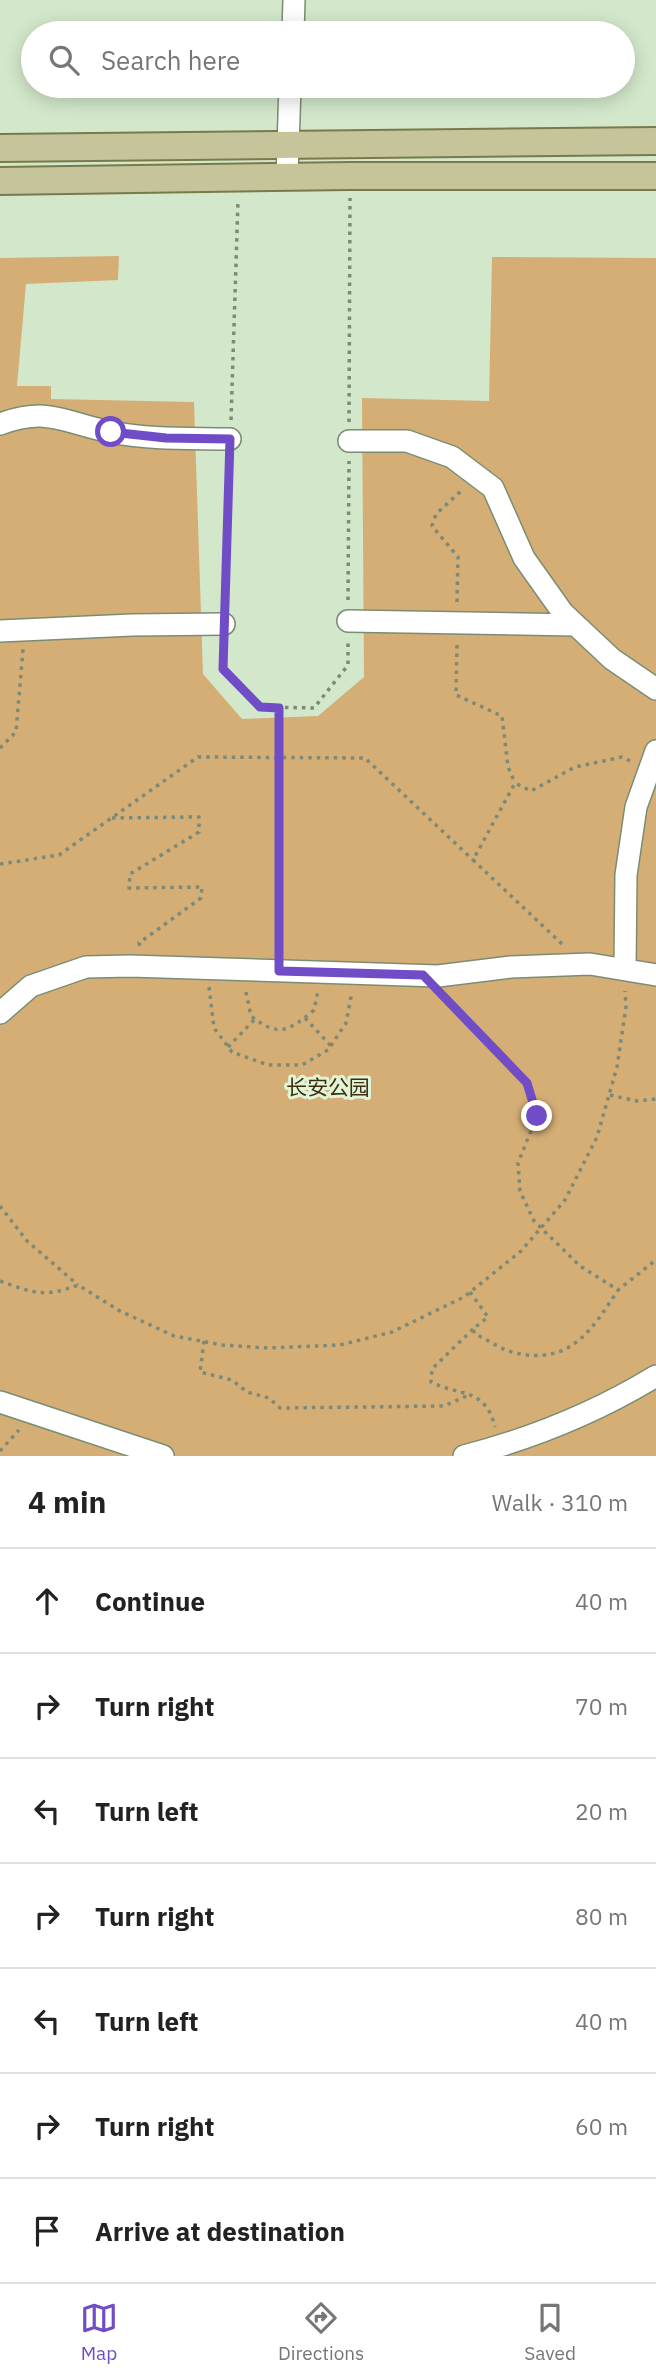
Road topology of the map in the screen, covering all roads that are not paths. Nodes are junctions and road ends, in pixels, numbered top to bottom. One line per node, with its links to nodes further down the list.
1 (294, 0): 2 (street)
2 (293, 21)
3 (289, 98): 5 (street)
4 (656, 141): 5 (main road)
5 (287, 144): 6 (main road); 8 (street)
6 (0, 148)
7 (656, 176): 8 (main road)
8 (287, 177): 9 (main road)
9 (0, 181)
10 (0, 424): 11 (street)
11 (230, 439)
12 (349, 441): 15 (street)
13 (348, 621): 15 (street)
14 (225, 624): 16 (street)
15 (576, 625): 17 (street)
16 (0, 631)
17 (656, 689)
18 (656, 751): 19 (street)
19 (625, 968): 20 (street); 21 (street)
20 (656, 975)
21 (0, 1013)
22 (656, 1376): 25 (street)
23 (0, 1402): 24 (street)
24 (163, 1456)
25 (464, 1456)

